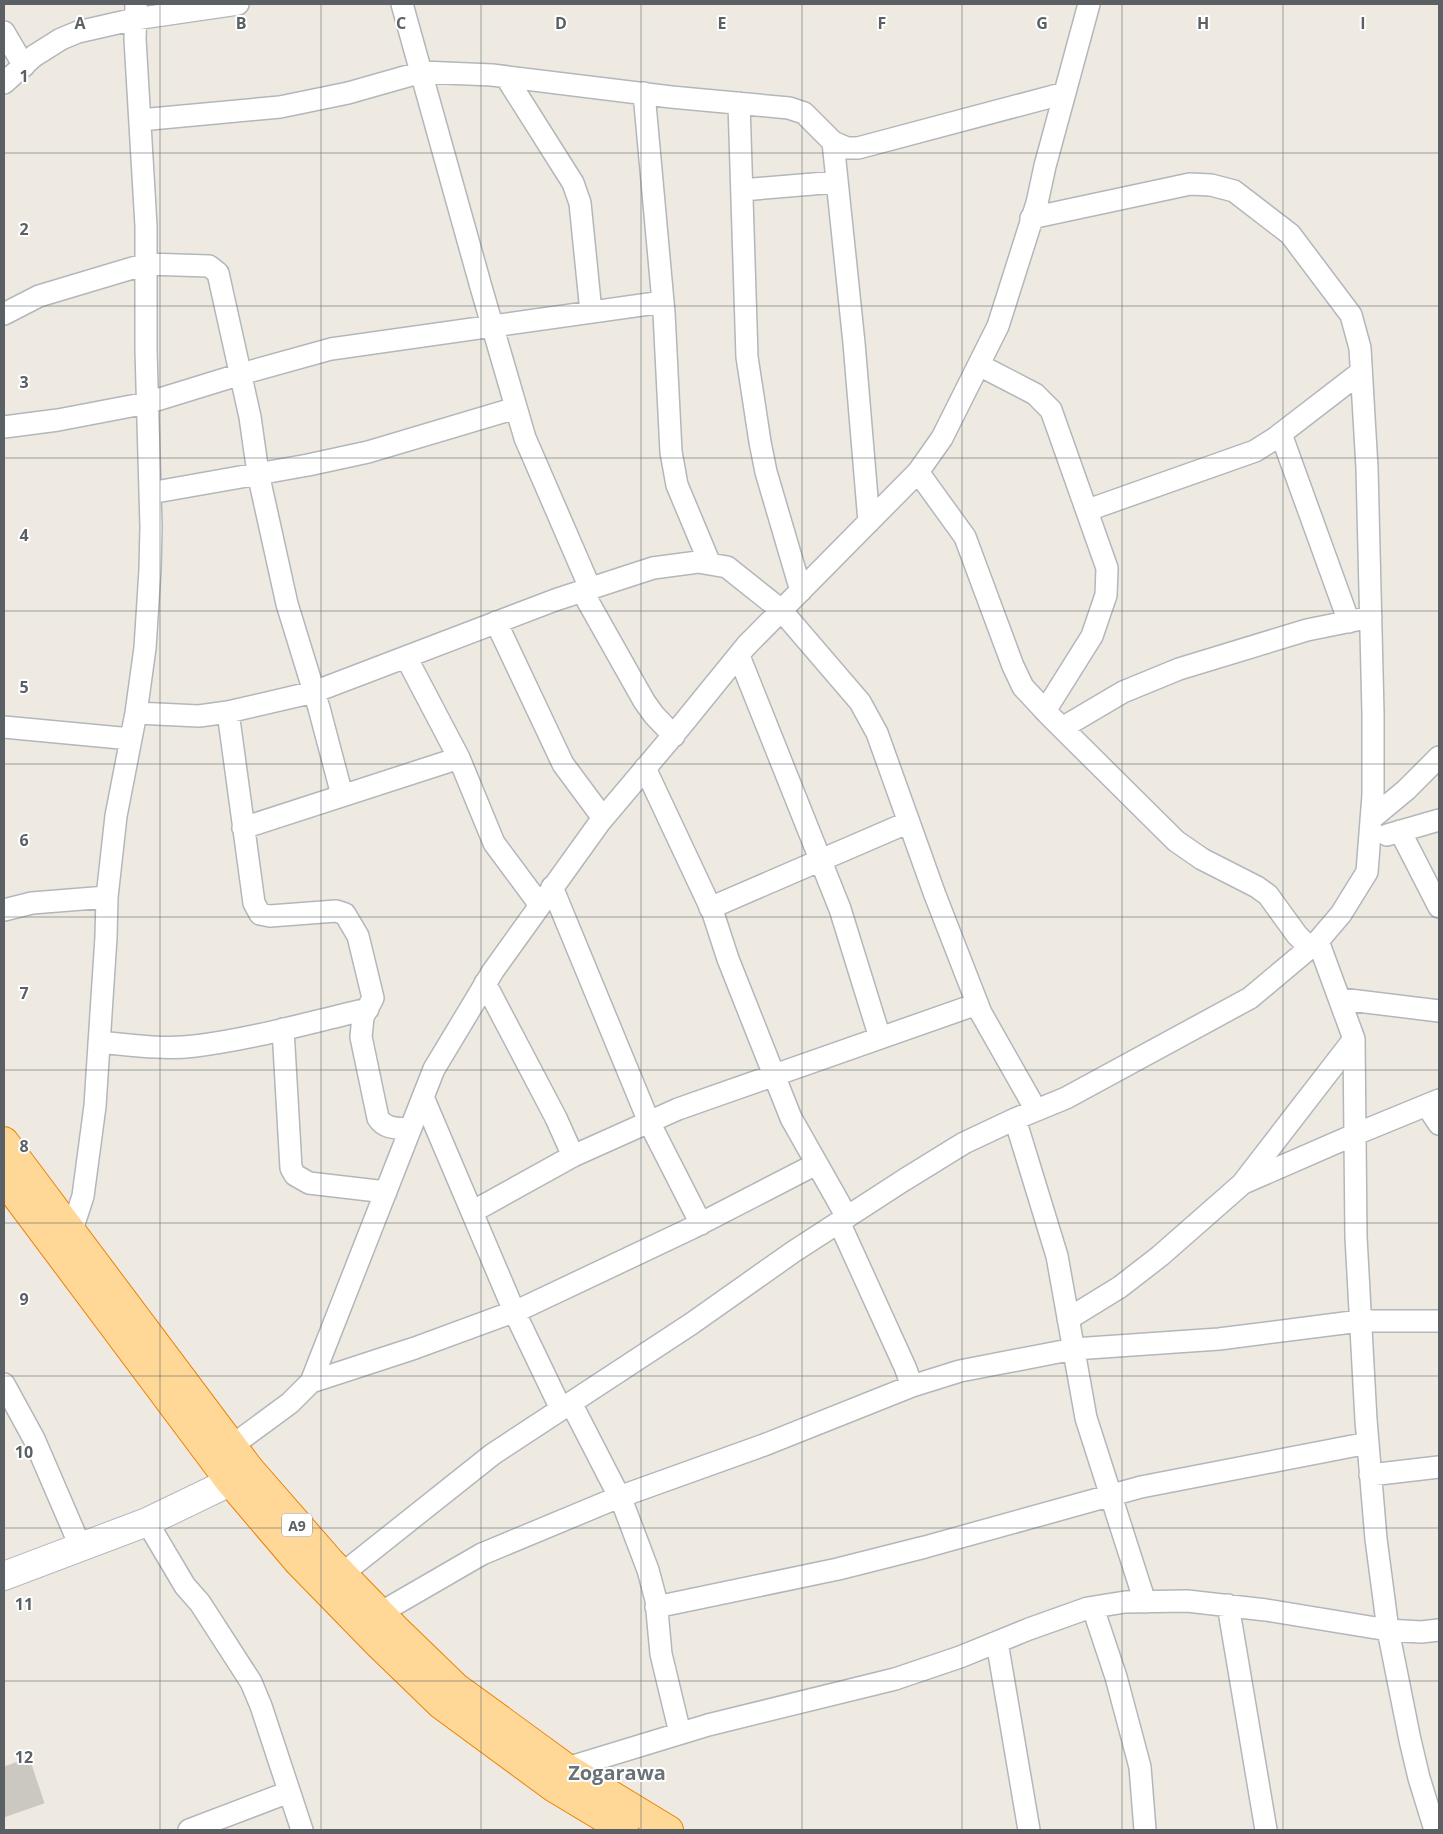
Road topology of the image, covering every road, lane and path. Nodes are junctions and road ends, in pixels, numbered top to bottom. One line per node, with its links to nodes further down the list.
1 (238, 4): 4 (street)
2 (402, 4): 7 (street)
3 (1089, 4): 10 (street)
4 (135, 11): 6 (street); 13 (street)
5 (4, 32): 6 (street)
6 (24, 66): 9 (street)
7 (422, 72): 8 (street); 13 (street); 22 (street)
8 (506, 76): 11 (street); 21 (street)
9 (4, 83)
10 (1065, 93): 14 (street); 17 (street)
11 (644, 94): 12 (street); 19 (street)
12 (739, 103): 14 (street); 16 (street)
13 (140, 120): 18 (street)
14 (833, 142): 15 (street)
15 (837, 182): 16 (street); 34 (street)
16 (742, 190): 37 (street)
17 (1031, 218): 23 (street); 24 (street)
18 (146, 264): 20 (street); 25 (street); 26 (street)
19 (663, 302): 21 (street); 35 (street)
20 (4, 311)
21 (591, 312): 22 (street)
22 (492, 326): 25 (street); 27 (street)
23 (979, 365): 31 (street); 33 (street)
24 (1361, 372): 29 (street); 39 (street)
25 (240, 374): 26 (street); 30 (street)
26 (147, 403): 28 (street); 32 (street)
27 (516, 408): 30 (street); 36 (street)
28 (4, 427)
29 (1282, 434): 33 (street); 41 (street)
30 (258, 472): 32 (street); 44 (street)
31 (918, 472): 34 (street); 45 (street)
32 (150, 493): 47 (street)
33 (1088, 510): 45 (street)
34 (869, 522): 37 (street)
35 (710, 564): 36 (street); 38 (street)
36 (586, 589): 40 (street); 50 (street)
37 (801, 591): 38 (street)
38 (781, 610): 42 (street); 58 (street)
39 (1371, 617): 41 (street); 60 (street)
40 (496, 622): 43 (street); 56 (street)
41 (1349, 622): 49 (street)
42 (739, 656): 50 (street); 62 (street)
43 (406, 657): 44 (street); 53 (street)
44 (314, 692): 46 (street); 55 (street)
45 (1046, 711): 49 (street)
46 (228, 712): 47 (street); 59 (street)
47 (136, 713): 51 (street)
48 (4, 727): 51 (street)
49 (1062, 728): 69 (street)
50 (674, 736): 54 (street)
51 (131, 739): 64 (street)
52 (1439, 757): 60 (street)
53 (459, 758): 55 (street); 65 (street)
54 (646, 768): 56 (street); 67 (street)
55 (342, 795): 59 (street)
56 (603, 818): 63 (street)
57 (1439, 820): 61 (street)
58 (909, 822): 62 (street); 72 (street)
59 (243, 828): 73 (street)
60 (1370, 830): 61 (street); 69 (street)
61 (1400, 831): 66 (street)
62 (821, 862): 67 (street); 76 (street)
63 (552, 887): 65 (street); 84 (street)
64 (107, 897): 68 (street); 78 (street)
65 (540, 905): 70 (street)
66 (1439, 907)
67 (710, 908): 79 (street)
68 (4, 910)
69 (1314, 944): 71 (street); 82 (street)
70 (485, 983): 80 (street); 89 (street)
71 (1341, 999): 74 (street); 77 (street)
72 (977, 1004): 76 (street); 82 (street)
73 (368, 1009): 75 (street); 86 (street)
74 (1439, 1011)
75 (283, 1029): 78 (street); 93 (street)
76 (880, 1038): 79 (street)
77 (1354, 1039): 87 (street); 92 (street)
78 (100, 1042): 97 (street)
79 (774, 1075): 84 (street); 90 (street)
80 (423, 1096): 86 (street); 94 (street)
81 (1433, 1103): 85 (street); 87 (street)
82 (1036, 1110): 83 (street)
83 (1015, 1119): 95 (street); 99 (street)
84 (649, 1122): 89 (street); 96 (street)
85 (1439, 1124)
86 (409, 1129): 93 (street)
87 (1356, 1134): 92 (street); 100 (street)
88 (4, 1141): 97 (highway, A9)
89 (573, 1156): 94 (street)
90 (816, 1164): 95 (street); 96 (street)
91 (4, 1180): 111 (highway, A9)
92 (1242, 1184): 99 (street)
93 (386, 1192): 103 (street)
94 (472, 1212): 98 (street)
95 (843, 1219): 104 (street); 106 (street)
96 (700, 1224): 98 (street)
97 (72, 1230): 108 (highway, A9)
98 (514, 1311): 103 (street); 106 (street)
99 (1068, 1319): 102 (street)
100 (1360, 1321): 101 (street); 102 (street); 107 (street)
101 (1439, 1321)
102 (1074, 1349): 104 (street); 113 (street)
103 (311, 1382): 108 (street)
104 (912, 1386): 112 (street)
105 (6, 1392): 115 (street)
106 (566, 1406): 112 (street); 116 (street)
107 (1368, 1443): 110 (street); 113 (street)
108 (233, 1446): 116 (highway, A9)
109 (1439, 1467): 110 (street)
110 (1370, 1475): 123 (street)
111 (230, 1482): 114 (main road); 131 (highway, A9)
112 (619, 1496): 120 (street); 122 (street)
113 (1110, 1496): 118 (street); 120 (street)
114 (147, 1522): 115 (main road); 128 (street)
115 (80, 1548): 117 (main road)
116 (342, 1574): 122 (highway, A9)
117 (4, 1576)
118 (1145, 1602): 119 (street); 121 (street)
119 (1228, 1606): 123 (street); 135 (street)
120 (656, 1607): 126 (street)
121 (1093, 1608): 125 (street); 134 (street)
122 (380, 1613): 127 (highway, A9)
123 (1388, 1630): 124 (street); 136 (street)
124 (1439, 1630)
125 (998, 1642): 126 (street); 133 (street)
126 (680, 1733): 127 (street)
127 (567, 1768): 132 (highway, A9)
128 (289, 1792): 129 (street); 130 (street)
129 (188, 1830)
130 (302, 1830)
131 (624, 1830)
132 (669, 1830)
133 (1030, 1830)
134 (1146, 1830)
135 (1266, 1830)
136 (1435, 1830)

